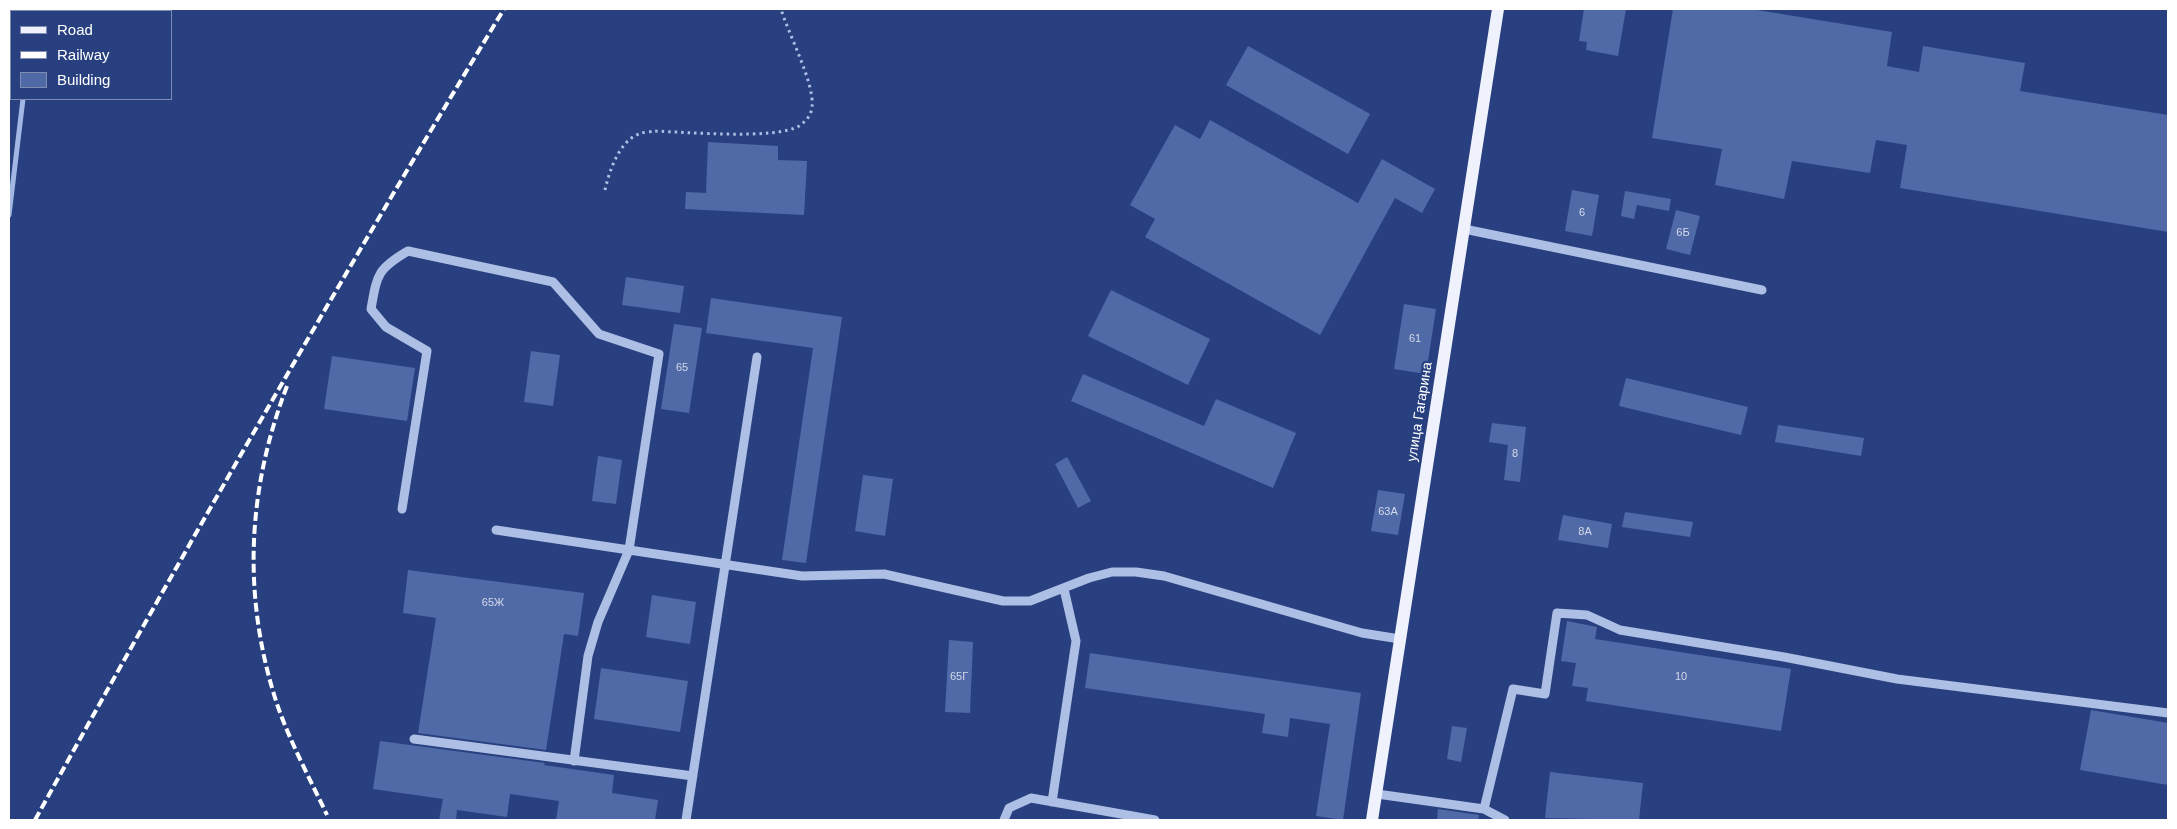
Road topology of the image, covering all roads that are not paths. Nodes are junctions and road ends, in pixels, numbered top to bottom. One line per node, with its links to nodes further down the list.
1 (1498, 9): 2 (main road, улица Гагарина)
2 (1464, 229): 3 (lane); 10 (main road, улица Гагарина)
3 (1762, 290)
4 (757, 357): 8 (lane)
5 (402, 509): 7 (lane)
6 (496, 530): 7 (lane)
7 (629, 550): 8 (lane); 13 (lane)
8 (726, 565): 9 (lane); 14 (lane)
9 (1064, 589): 10 (lane); 16 (lane)
10 (1400, 639): 15 (main road, улица Гагарина)
11 (2168, 713): 17 (lane)
12 (414, 739): 13 (lane)
13 (574, 761): 14 (lane)
14 (693, 776): 18 (lane)
15 (1376, 794): 17 (lane); 21 (main road, улица Гагарина)
16 (1052, 802): 19 (lane); 20 (lane)
17 (1484, 809): 22 (lane)
18 (686, 820)
19 (1004, 820)
20 (1155, 820)
21 (1372, 820)
22 (1505, 820)

